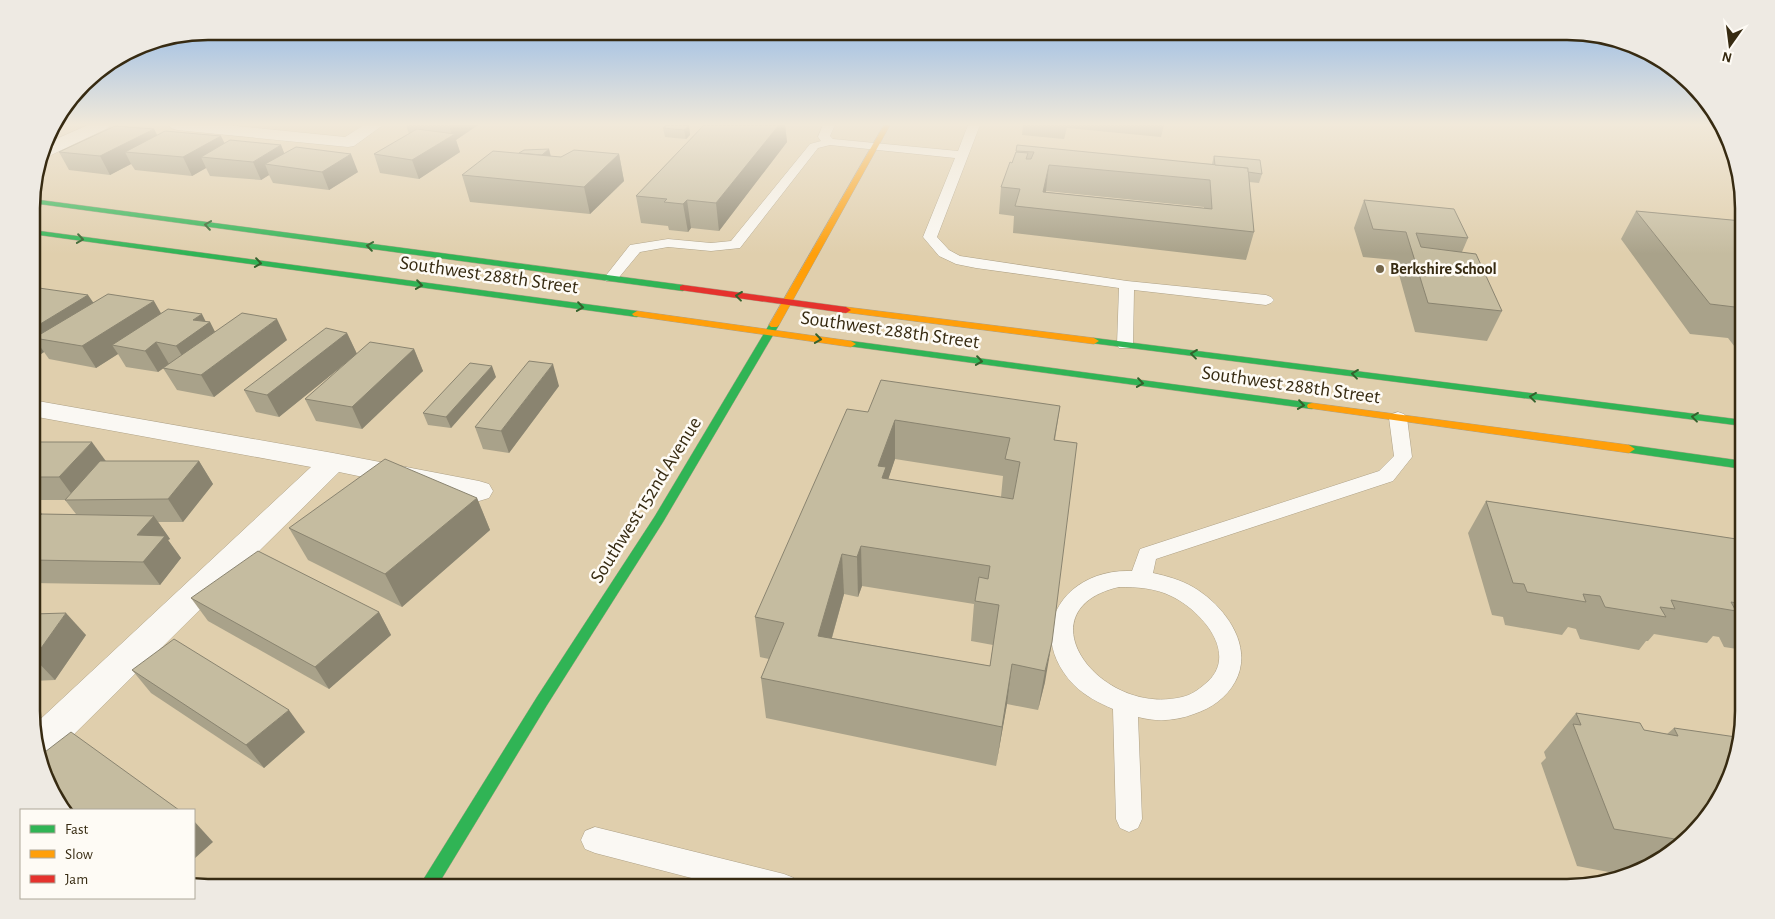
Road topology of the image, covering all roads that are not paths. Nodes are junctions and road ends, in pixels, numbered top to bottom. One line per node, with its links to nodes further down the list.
1 (796, 168): 6 (lane)
2 (864, 168): 9 (main road, Southwest 152nd Avenue)
3 (957, 168): 7 (lane)
4 (40, 202): 6 (main road, Southwest 288th Street, one-way to 4)
5 (40, 233): 10 (main road, Southwest 288th Street, one-way to 10)
6 (611, 278): 9 (main road, Southwest 288th Street, one-way to 6)
7 (1127, 285): 8 (lane); 11 (lane)
8 (1266, 300)
9 (787, 302): 10 (main road, Southwest 152nd Avenue); 11 (main road, Southwest 288th Street)
10 (770, 332): 13 (main road, Southwest 288th Street, one-way to 13); 24 (main road, Southwest 152nd Avenue)
11 (1125, 345): 12 (main road, Southwest 288th Street, one-way to 11)
12 (1388, 378): 13 (main road); 15 (main road, Southwest 288th Street, one-way to 12)
13 (1394, 405): 17 (main road, Southwest 288th Street); 19 (lane)
14 (40, 413): 16 (street)
15 (1735, 422)
16 (333, 462): 18 (street); 21 (street)
17 (1735, 464)
18 (479, 491)
19 (1141, 579): 20 (lane); 20 (lane)
20 (1125, 703): 22 (lane)
21 (42, 741)
22 (1129, 819)
23 (596, 840): 25 (lane)
24 (432, 879)
25 (743, 879)

